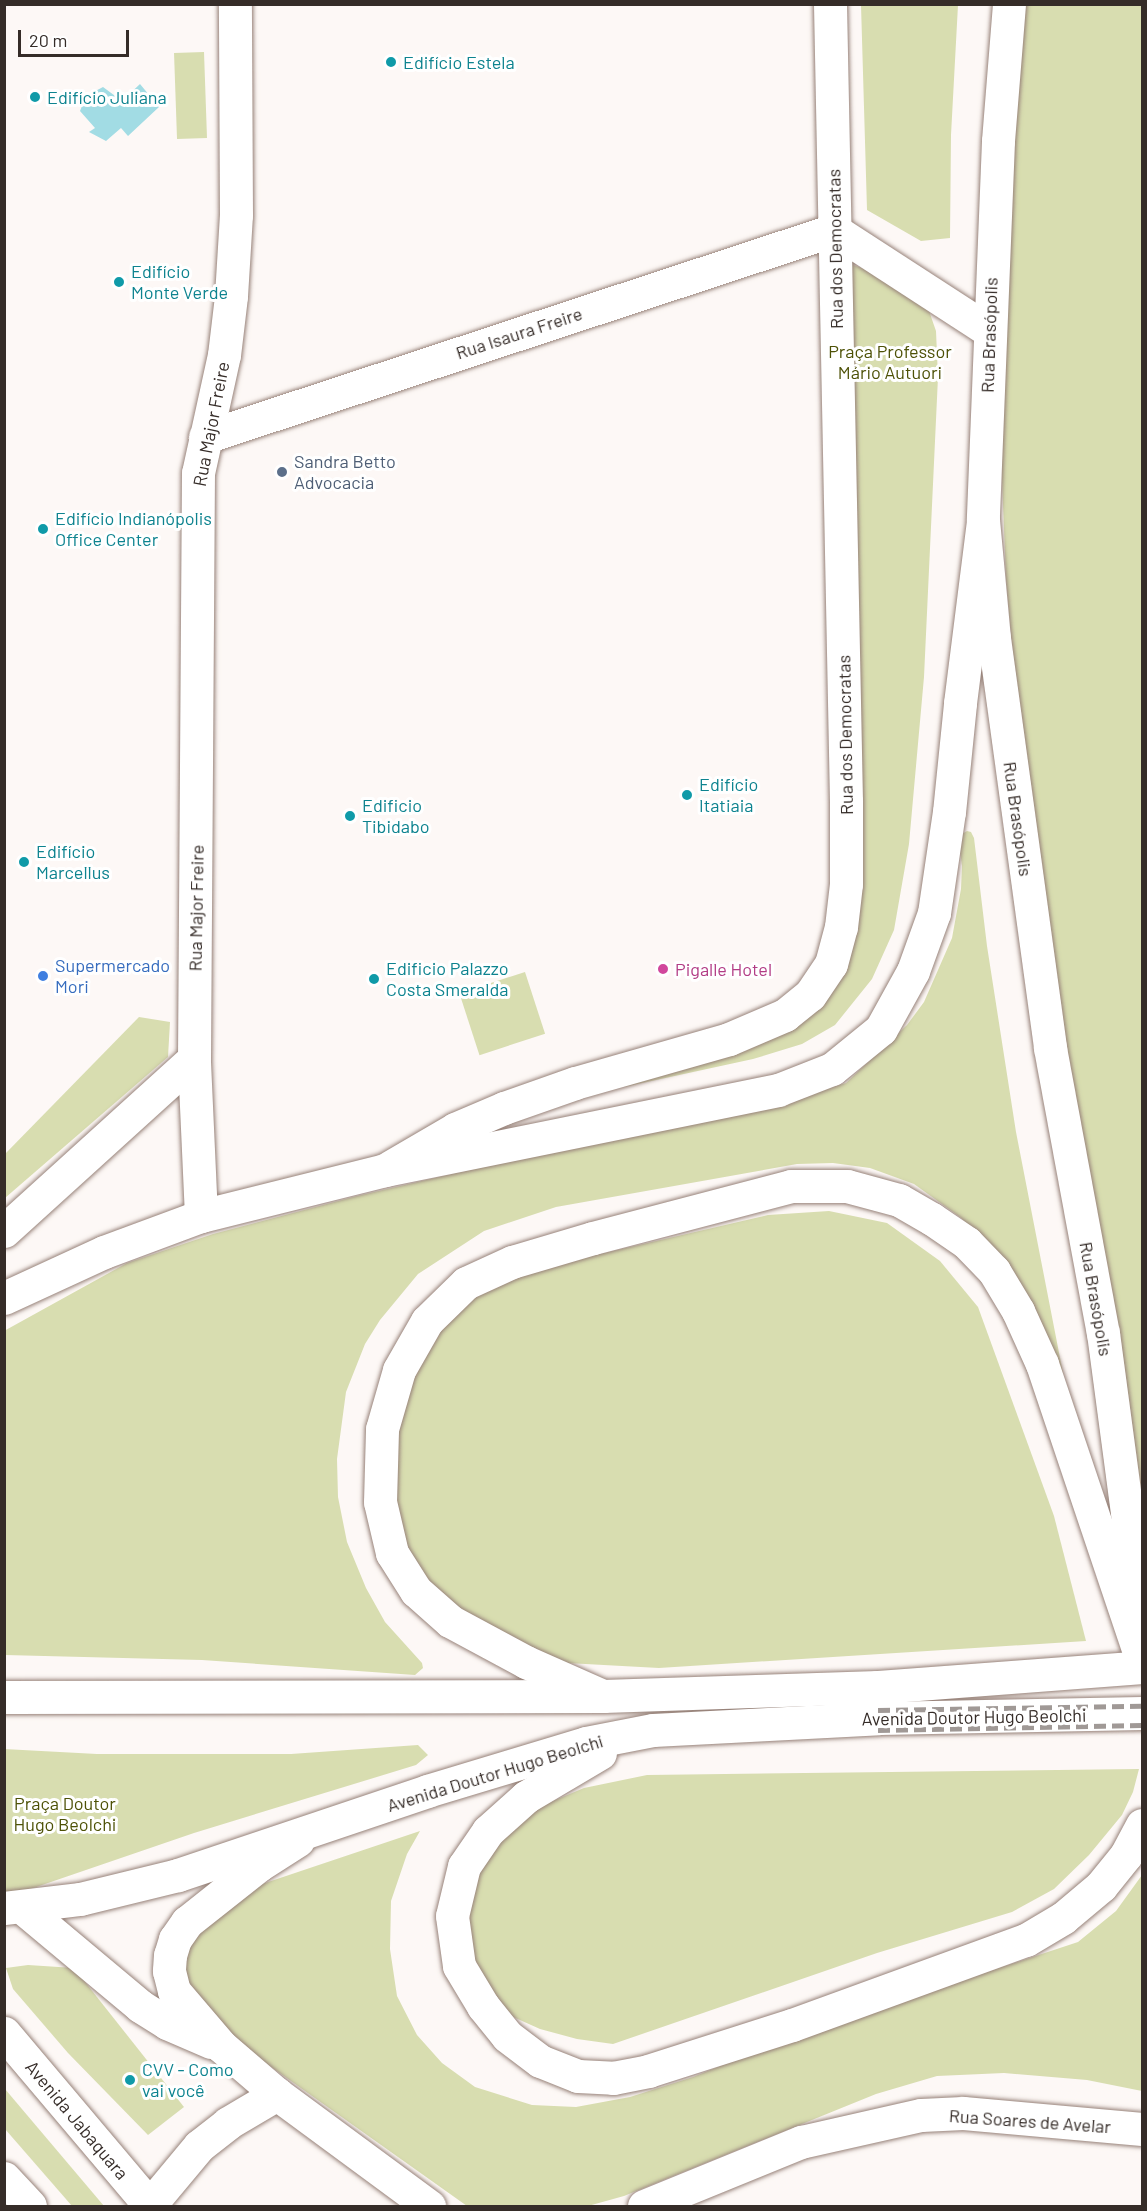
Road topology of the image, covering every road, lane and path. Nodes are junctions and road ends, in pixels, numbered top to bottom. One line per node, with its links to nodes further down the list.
1 (235, 4): 6 (main road, Rua Major Freire)
2 (830, 4): 4 (main road, Rua dos Democratas)
3 (1009, 4): 5 (main road, Rua Brasópolis)
4 (834, 230): 5 (main road); 6 (main road, Rua Isaura Freire); 9 (main road, Rua dos Democratas)
5 (988, 330): 7 (main road, Rua Brasópolis)
6 (205, 437): 8 (main road, Rua Major Freire)
7 (983, 520): 9 (main road); 13 (main road, Rua Brasópolis)
8 (194, 1059): 10 (main road, Rua Major Freire); 11 (main road)
9 (385, 1170): 10 (main road)
10 (201, 1216): 12 (main road)
11 (4, 1231)
12 (4, 1298)
13 (1143, 1627)
14 (1143, 1661): 16 (main road)
15 (1143, 1667): 18 (main road, Avenida Doutor Hugo Beolchi)
16 (603, 1696): 17 (main road, Avenida Doutor Hugo Beolchi); 18 (main road, Avenida Doutor Hugo Beolchi)
17 (4, 1697)
18 (878, 1703): 19 (main road, Avenida Doutor Hugo Beolchi); 20 (main road, Avenida Doutor Hugo Beolchi)
19 (1143, 1713)
20 (653, 1730): 21 (main road); 22 (main road, Avenida Doutor Hugo Beolchi)
21 (1143, 1825)
22 (314, 1830): 23 (main road, Avenida Doutor Hugo Beolchi); 25 (main road)
23 (14, 1908): 25 (main road)
24 (4, 2033): 30 (main road, Avenida Jabaquara)
25 (221, 2046): 26 (main road)
26 (277, 2094): 30 (main road); 31 (main road)
27 (1143, 2129): 32 (main road, Rua Soares de Avelar)
28 (4, 2178): 29 (main road)
29 (30, 2206)
30 (150, 2206)
31 (429, 2206)
32 (644, 2206)

